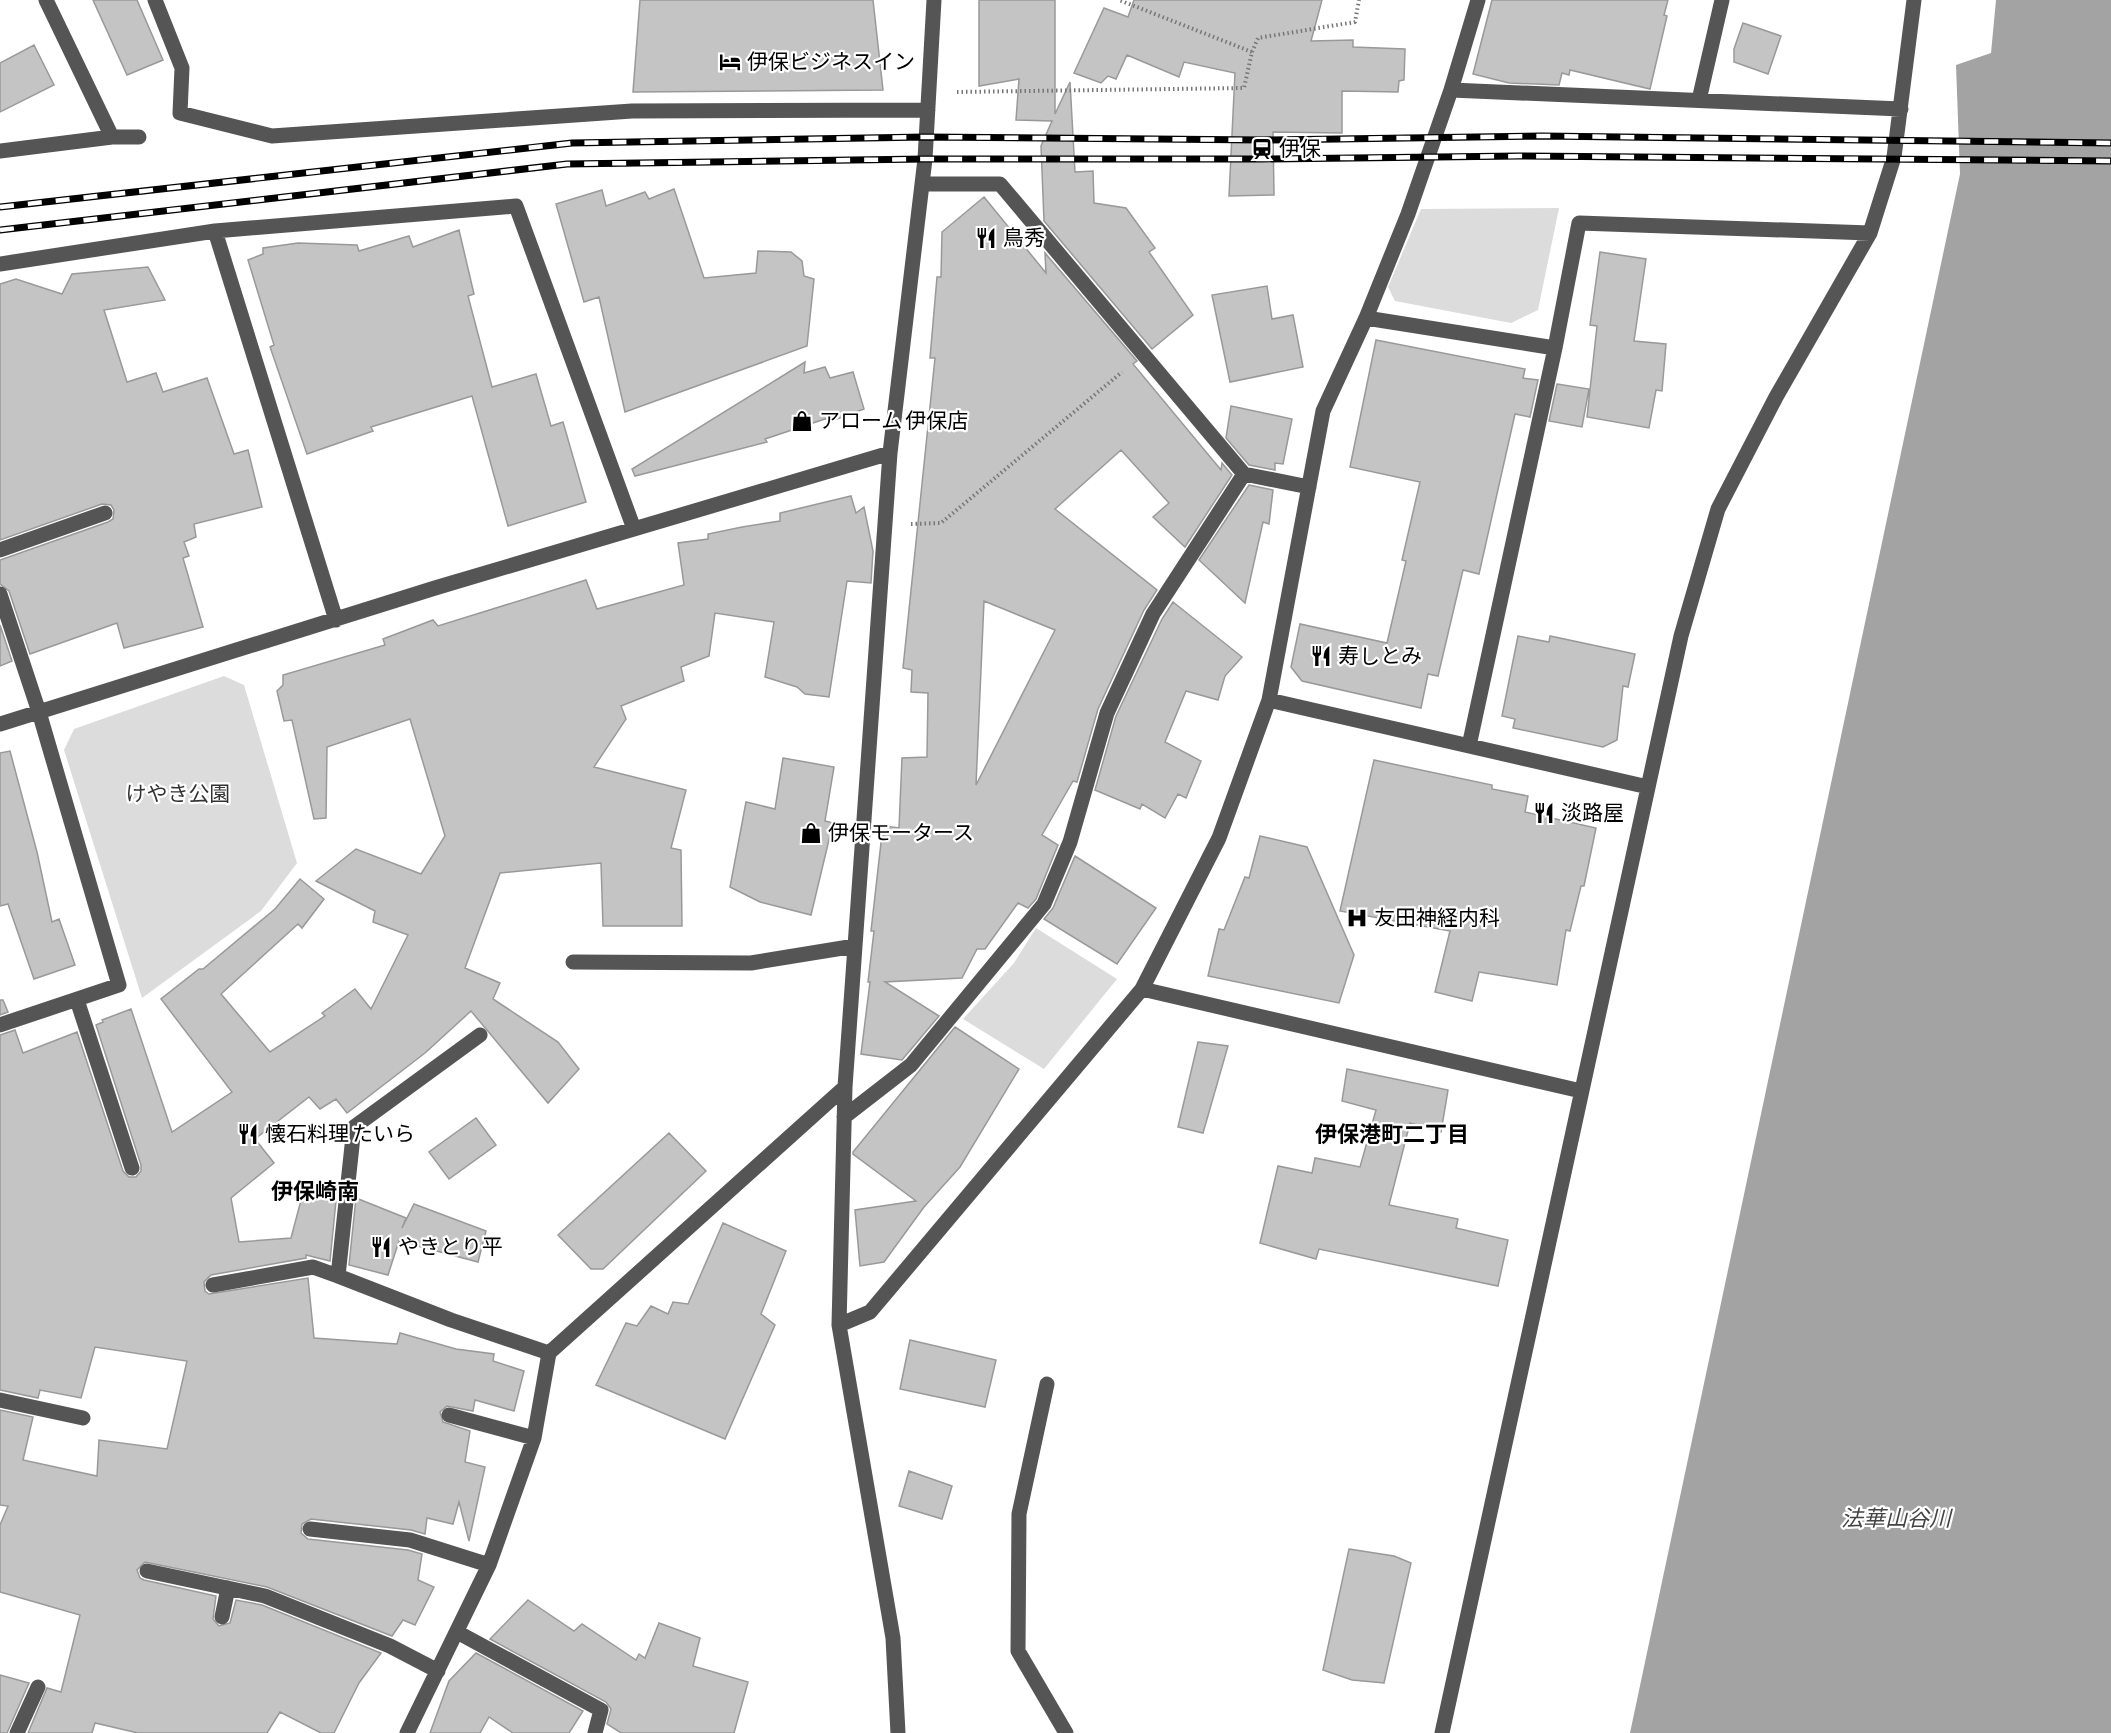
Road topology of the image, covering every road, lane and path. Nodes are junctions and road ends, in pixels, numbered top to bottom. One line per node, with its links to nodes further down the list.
1 (46, 0): 15 (street)
2 (155, 0): 14 (street)
3 (934, 0): 11 (street)
4 (1119, 0): 9 (path)
5 (1359, 0): 9 (path)
6 (1478, 0): 10 (street)
7 (1722, 0): 12 (street)
8 (1914, 0): 13 (street)
9 (1252, 52): 11 (path)
10 (1451, 90): 12 (street); 22 (street)
11 (929, 93): 14 (street)
12 (1699, 100): 13 (street)
13 (1901, 109): 20 (street)
14 (928, 110): 18 (street)
15 (112, 137): 16 (street); 17 (street)
16 (139, 137)
17 (0, 151)
18 (923, 184): 24 (street); 25 (street)
19 (214, 231): 21 (street); 30 (street); 33 (street)
20 (1870, 233): 23 (street); 38 (street)
21 (0, 264)
22 (1366, 318): 23 (street); 27 (street)
23 (1555, 348): 37 (street)
24 (1143, 354): 26 (street); 29 (path)
25 (890, 453): 29 (street); 30 (street)
26 (1244, 474): 27 (street); 47 (street)
27 (1309, 487): 34 (street)
28 (105, 513): 31 (street)
29 (885, 524): 39 (street)
30 (634, 528): 33 (street)
31 (0, 550)
32 (0, 594): 35 (street)
33 (336, 620): 35 (street)
34 (1269, 700): 37 (street); 41 (street)
35 (39, 712): 36 (street); 42 (street)
36 (0, 724)
37 (1469, 746): 38 (street)
38 (1648, 787): 46 (street)
39 (855, 946): 40 (street); 45 (street)
40 (573, 962)
41 (1142, 989): 46 (street); 51 (street)
42 (77, 1000): 43 (street); 48 (street)
43 (0, 1025)
44 (480, 1035): 49 (street)
45 (845, 1086): 47 (street); 52 (street)
46 (1581, 1091): 71 (street)
47 (844, 1117): 51 (street)
48 (132, 1168)
49 (338, 1276): 50 (street); 52 (street)
50 (213, 1285)
51 (839, 1325): 69 (street)
52 (549, 1353): 57 (street)
53 (1047, 1384): 70 (street)
54 (0, 1400): 56 (street)
55 (448, 1415): 57 (street)
56 (82, 1418)
57 (534, 1438): 59 (street)
58 (310, 1529): 59 (street)
59 (489, 1565): 63 (street)
60 (147, 1571): 61 (street)
61 (228, 1588): 62 (street); 64 (street)
62 (222, 1617)
63 (457, 1632): 64 (street); 68 (street)
64 (438, 1671): 67 (street)
65 (38, 1687): 66 (street)
66 (17, 1733)
67 (407, 1733)
68 (595, 1733)
69 (898, 1733)
70 (1066, 1733)
71 (1442, 1733)

